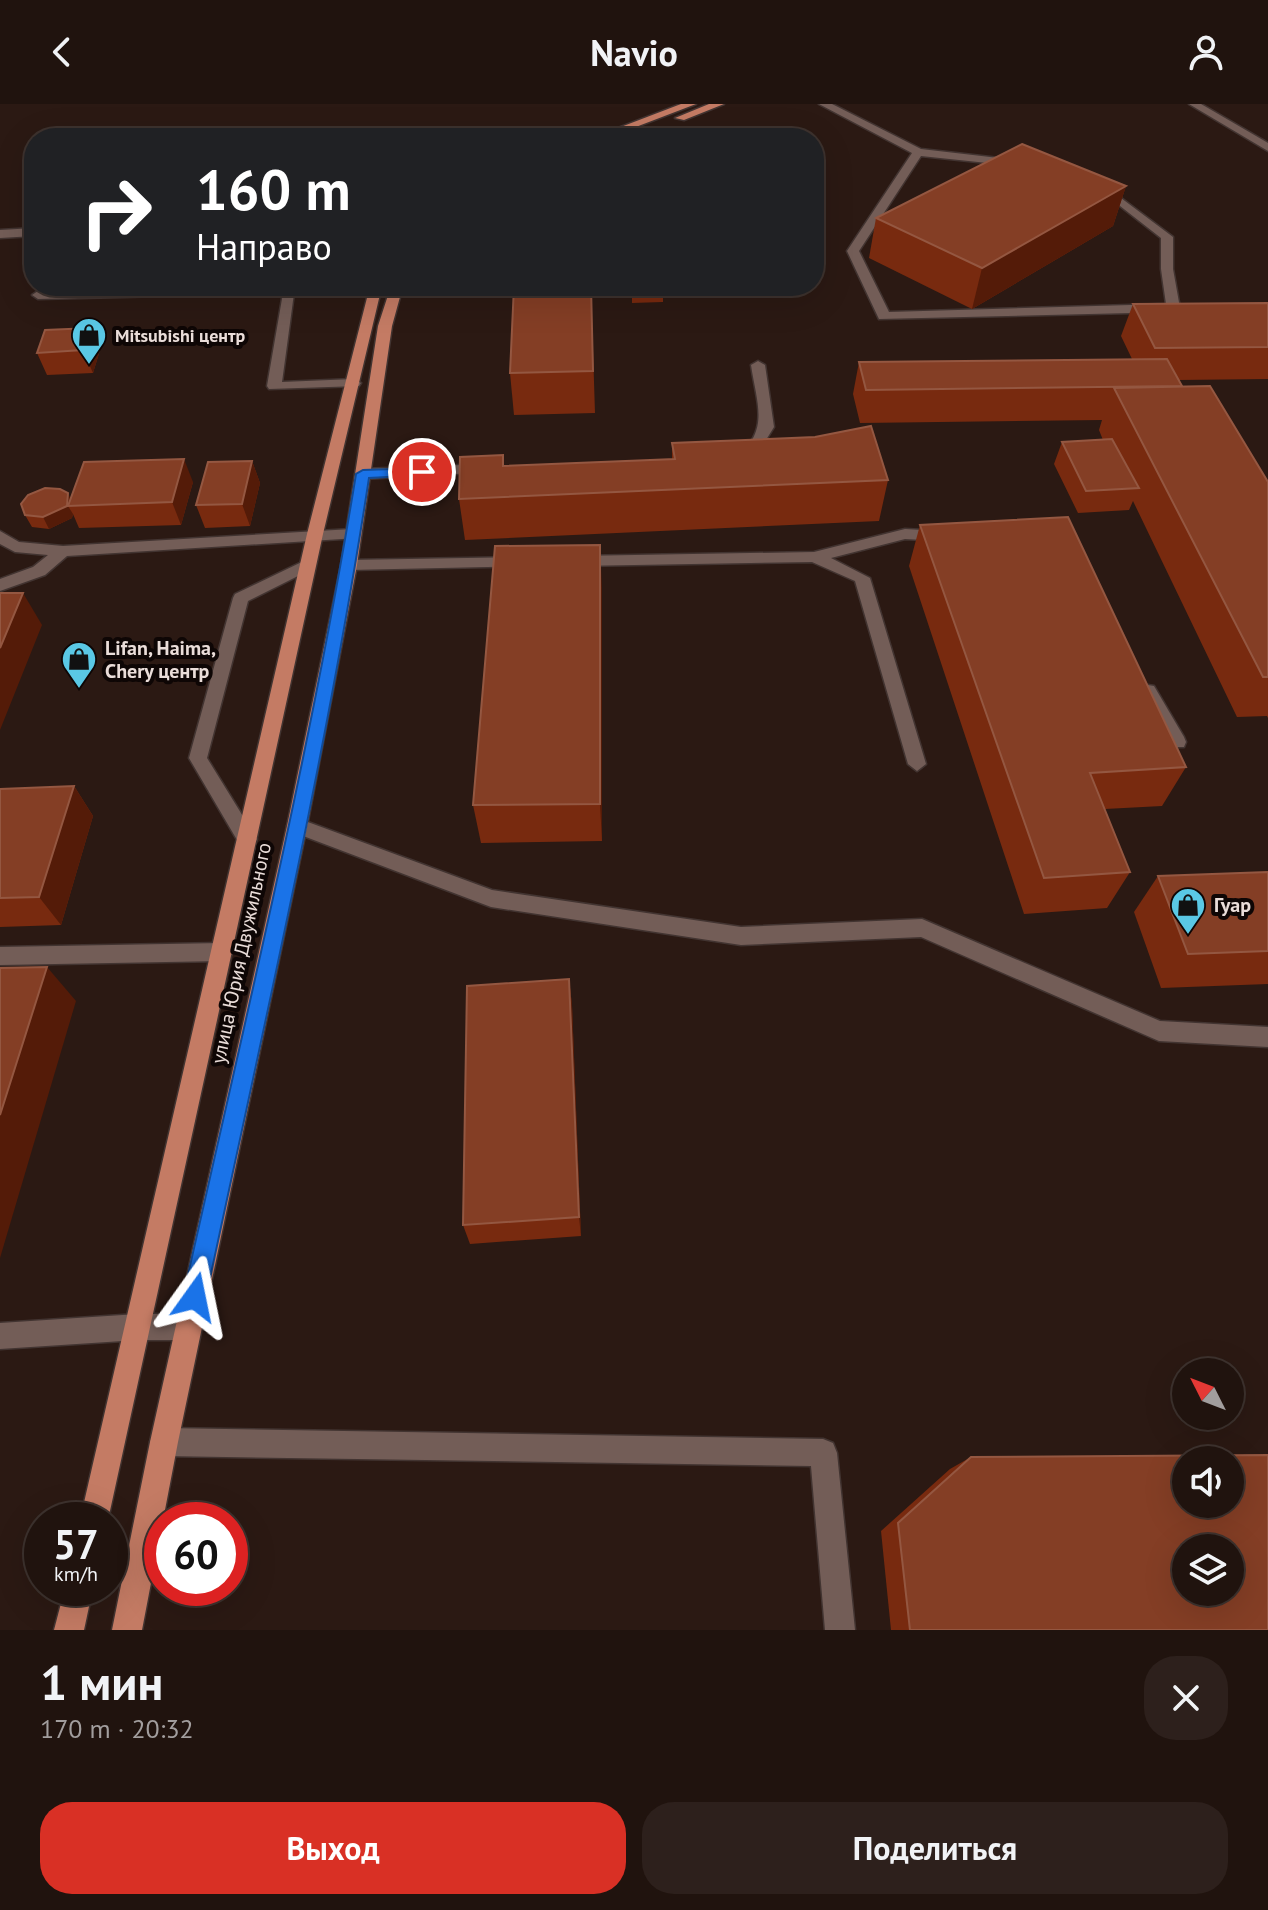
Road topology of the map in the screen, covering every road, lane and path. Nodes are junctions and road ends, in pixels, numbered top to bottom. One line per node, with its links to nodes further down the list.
1 (691, 104): 5 (main road)
2 (719, 104): 6 (main road)
3 (824, 104): 8 (street)
4 (1194, 104): 7 (street)
5 (625, 128)
6 (654, 128)
7 (1268, 148)
8 (918, 152): 9 (street); 10 (street)
9 (1033, 164)
10 (1084, 180)
11 (24, 233): 12 (street)
12 (0, 234)
13 (289, 296): 17 (street)
14 (374, 296): 17 (main road, улица Юрия Двужильного)
15 (394, 296): 20 (main road, улица Юрия Двужильного)
16 (758, 365): 18 (street)
17 (354, 383): 21 (main road, улица Юрия Двужильного)
18 (732, 459)
19 (502, 468): 20 (street)
20 (363, 474): 22 (main road, улица Юрия Двужильного)
21 (315, 534): 22 (street); 25 (street); 29 (main road, улица Юрия Двужильного)
22 (352, 534): 30 (main road, улица Юрия Двужильного)
23 (0, 536): 25 (street)
24 (953, 537): 26 (street)
25 (63, 551): 31 (street)
26 (814, 557): 27 (street); 34 (street)
27 (566, 561)
28 (535, 562): 30 (street)
29 (308, 564): 36 (main road, улица Юрия Двужильного); 36 (street)
30 (349, 565): 35 (main road, улица Юрия Двужильного)
31 (0, 585)
32 (1139, 676): 33 (street)
33 (1177, 742)
34 (917, 764)
35 (297, 826): 39 (street); 41 (main road, улица Юрия Двужильного)
36 (247, 839): 37 (main road, улица Юрия Двужильного)
37 (222, 952): 38 (street); 40 (main road, улица Юрия Двужильного)
38 (0, 956)
39 (1268, 1037)
40 (138, 1327): 41 (street); 42 (street); 44 (main road, улица Юрия Двужильного)
41 (188, 1327): 43 (main road, улица Юрия Двужильного)
42 (0, 1336)
43 (164, 1442): 47 (main road, улица Юрия Двужильного); 48 (street)
44 (98, 1502)
45 (75, 1606): 46 (main road)
46 (69, 1630)
47 (127, 1630)
48 (840, 1630)

